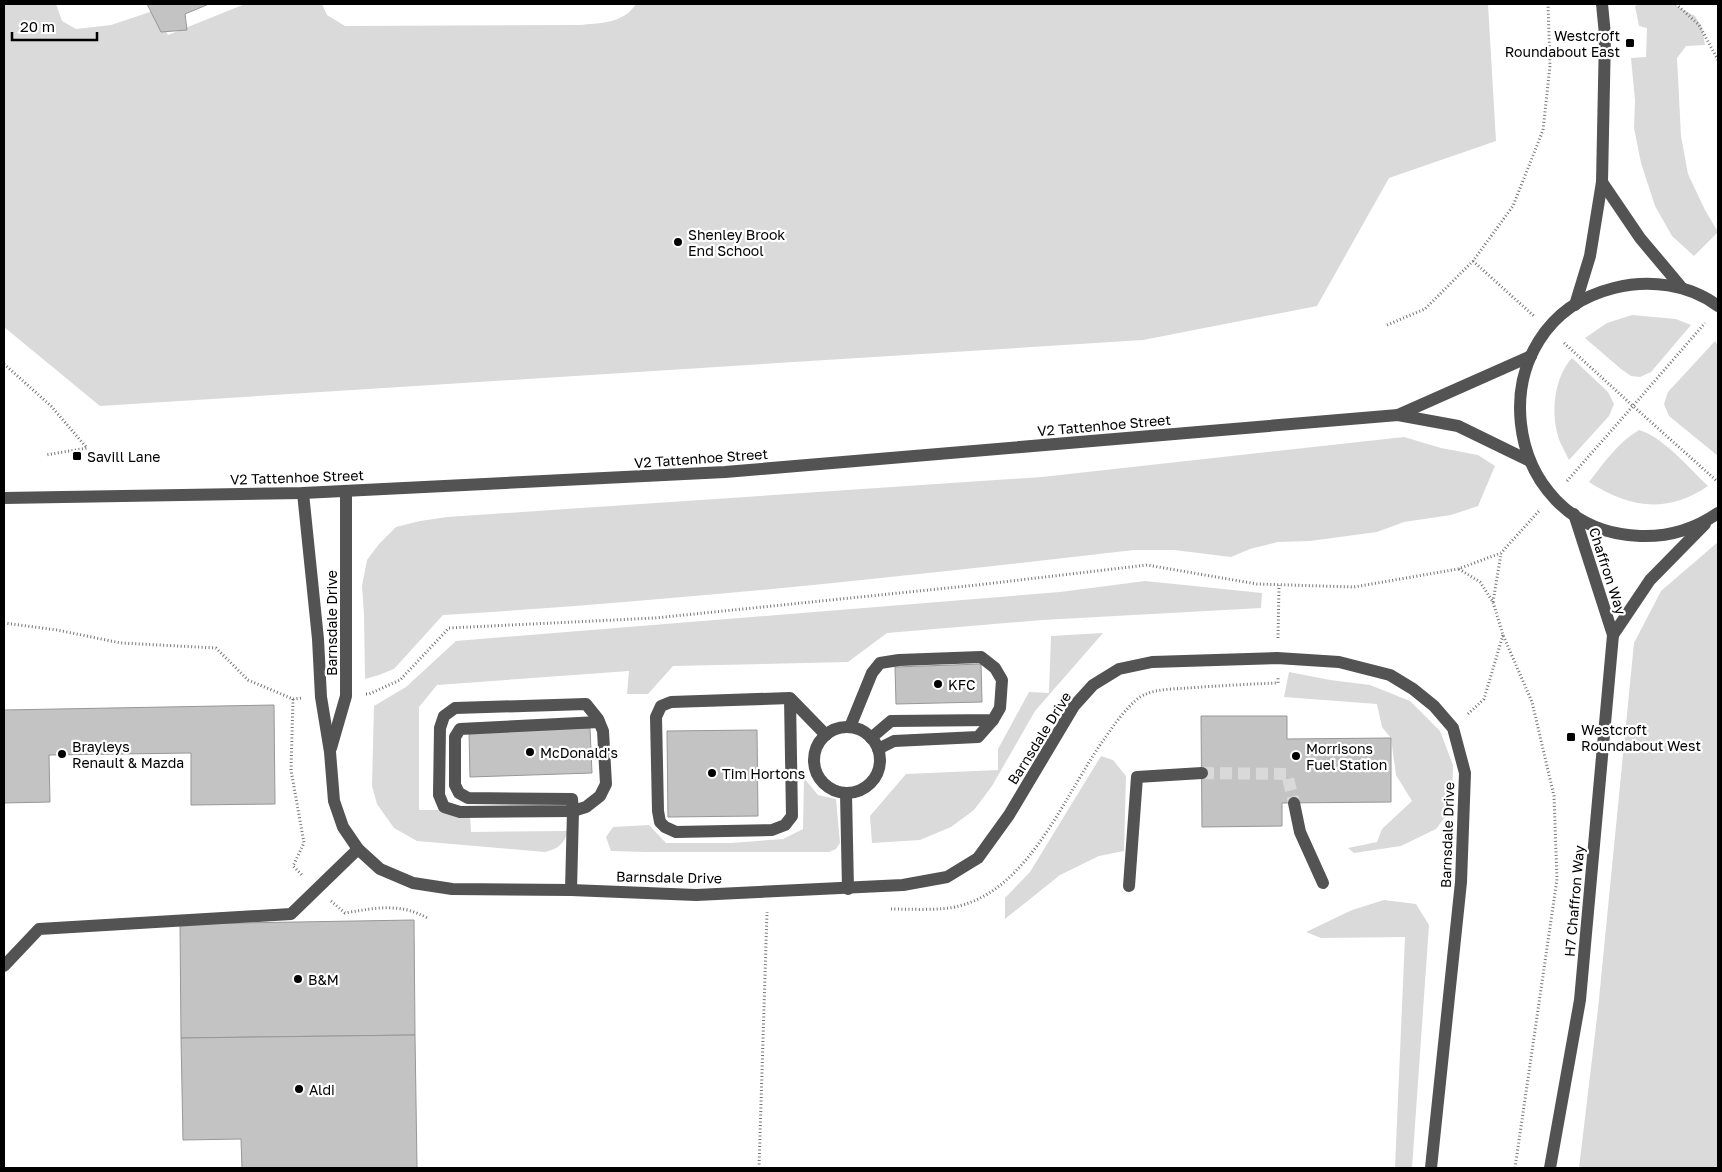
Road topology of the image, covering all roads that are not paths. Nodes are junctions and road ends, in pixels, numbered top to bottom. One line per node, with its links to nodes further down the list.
1 (1602, 4): 2 (street)
2 (1602, 182): 3 (street); 4 (street)
3 (1682, 288): 4 (street); 5 (street)
4 (1575, 305): 6 (street)
5 (1718, 306)
6 (1531, 356): 7 (street, V2 Tattenhoe Street); 8 (street)
7 (1398, 415): 8 (street, V2 Tattenhoe Street); 9 (street, V2 Tattenhoe Street)
8 (1530, 461): 12 (street)
9 (346, 491): 10 (street, V2 Tattenhoe Street); 21 (street, Barnsdale Drive)
10 (303, 493): 11 (street, V2 Tattenhoe Street); 21 (street, Barnsdale Drive)
11 (4, 498)
12 (1574, 514): 13 (street); 14 (street, Chaffron Way)
13 (1714, 516): 14 (street, Chaffron Way)
14 (1613, 635): 33 (street, H7 Chaffron Way)
15 (790, 698): 15 (street); 19 (street)
16 (993, 720): 18 (street); 20 (street); 20 (street)
17 (599, 722): 25 (street); 25 (street); 25 (street)
18 (850, 728): 19 (street); 20 (street)
19 (826, 735): 23 (street)
20 (874, 743): 23 (street)
21 (330, 752): 26 (street, Barnsdale Drive)
22 (1202, 773): 28 (street)
23 (846, 793): 29 (street)
24 (1294, 803): 27 (street)
25 (573, 811): 30 (street)
26 (358, 849): 30 (street, Barnsdale Drive); 31 (street)
27 (1323, 883)
28 (1129, 886)
29 (848, 889): 30 (street, Barnsdale Drive); 32 (street, Barnsdale Drive)
30 (571, 890)
31 (4, 966)
32 (1430, 1168)
33 (1550, 1168)

